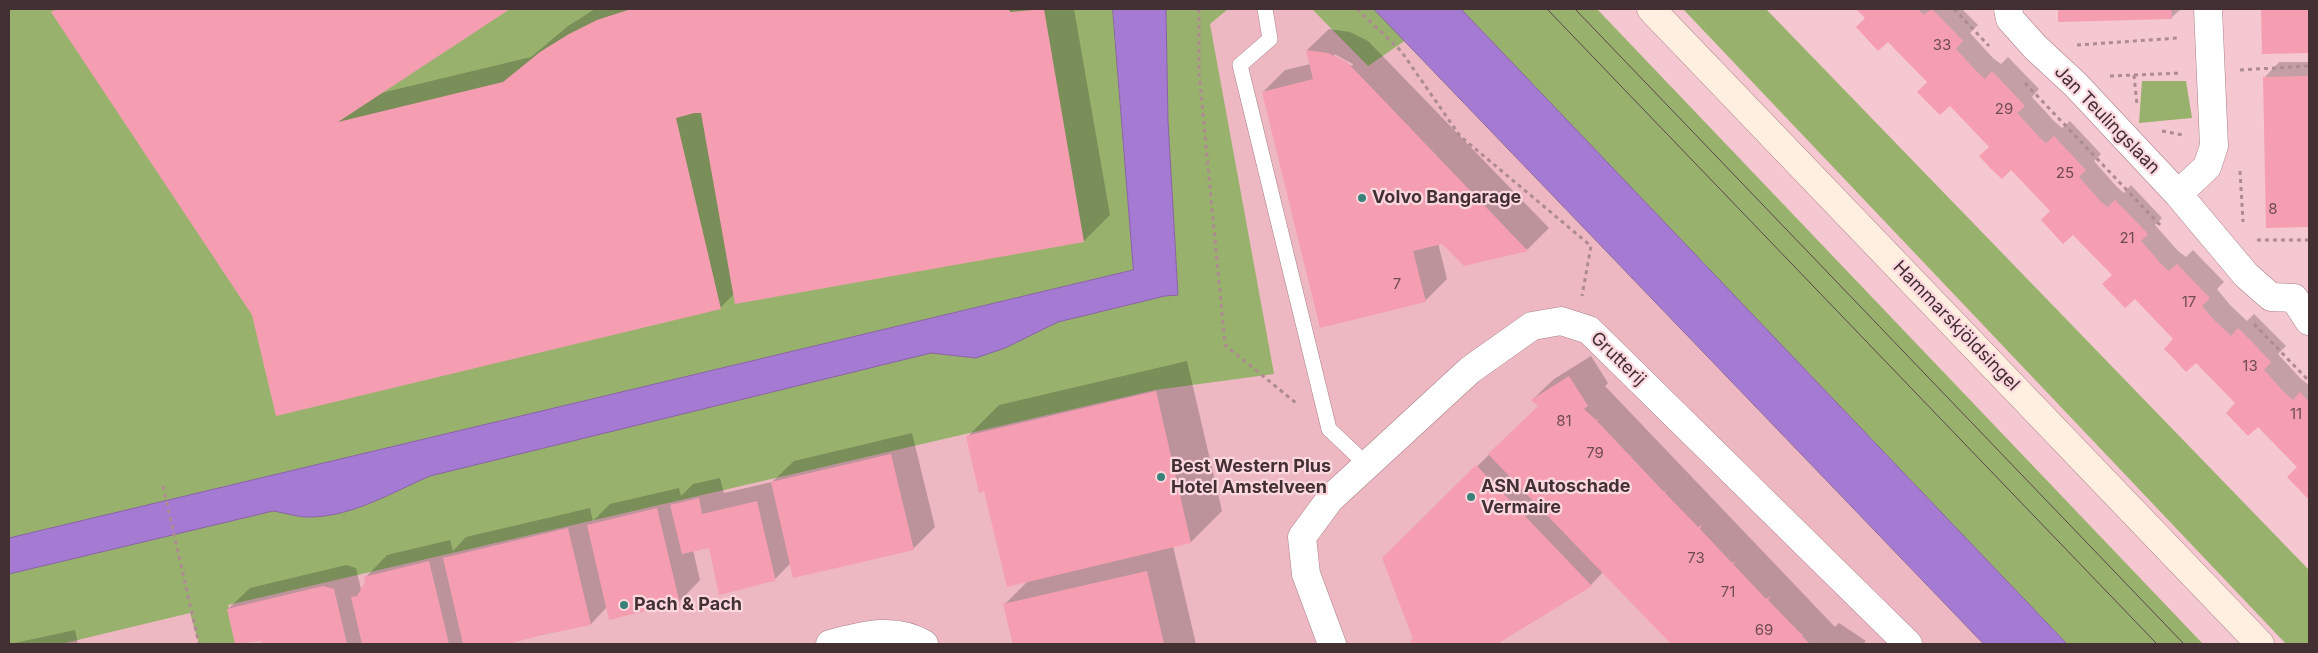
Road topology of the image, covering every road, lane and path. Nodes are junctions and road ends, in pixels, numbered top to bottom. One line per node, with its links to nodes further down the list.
1 (1198, 9): 31 (path)
2 (1265, 9): 31 (lane)
3 (1357, 9): 29 (path)
4 (1651, 9): 39 (street, Hammarskjöldsingel)
5 (1954, 9): 10 (path)
6 (2008, 9): 9 (street, Jan Teulingslaan)
7 (2208, 9): 8 (street)
8 (2209, 36): 9 (path, Jan Teulingslaan); 13 (street)
9 (2035, 47): 17 (street, Jan Teulingslaan)
10 (1994, 50)
11 (2309, 66): 12 (path)
12 (2240, 70): 13 (path); 16 (path)
13 (2210, 71): 14 (path); 20 (street)
14 (2134, 75): 17 (path); 18 (path)
15 (2020, 78): 23 (path)
16 (2240, 79)
17 (2076, 85): 22 (street, Jan Teulingslaan)
18 (2138, 113)
19 (2157, 131): 20 (path)
20 (2214, 146): 22 (street)
21 (2240, 166): 24 (path)
22 (2178, 194): 26 (street, Jan Teulingslaan)
23 (2166, 231)
24 (2244, 240): 25 (path); 26 (path)
25 (2309, 240)
26 (2246, 275): 28 (street, Jan Teulingslaan)
27 (2251, 321): 30 (path)
28 (2309, 321)
29 (1577, 326): 32 (street, Grutterij); 38 (street, Grutterij)
30 (2309, 381)
31 (1328, 429): 32 (lane)
32 (1367, 465): 37 (street, Grutterij)
33 (163, 486): 34 (path)
34 (199, 644)
35 (830, 644): 36 (street)
36 (924, 644)
37 (1332, 644)
38 (1908, 644)
39 (2260, 644)

